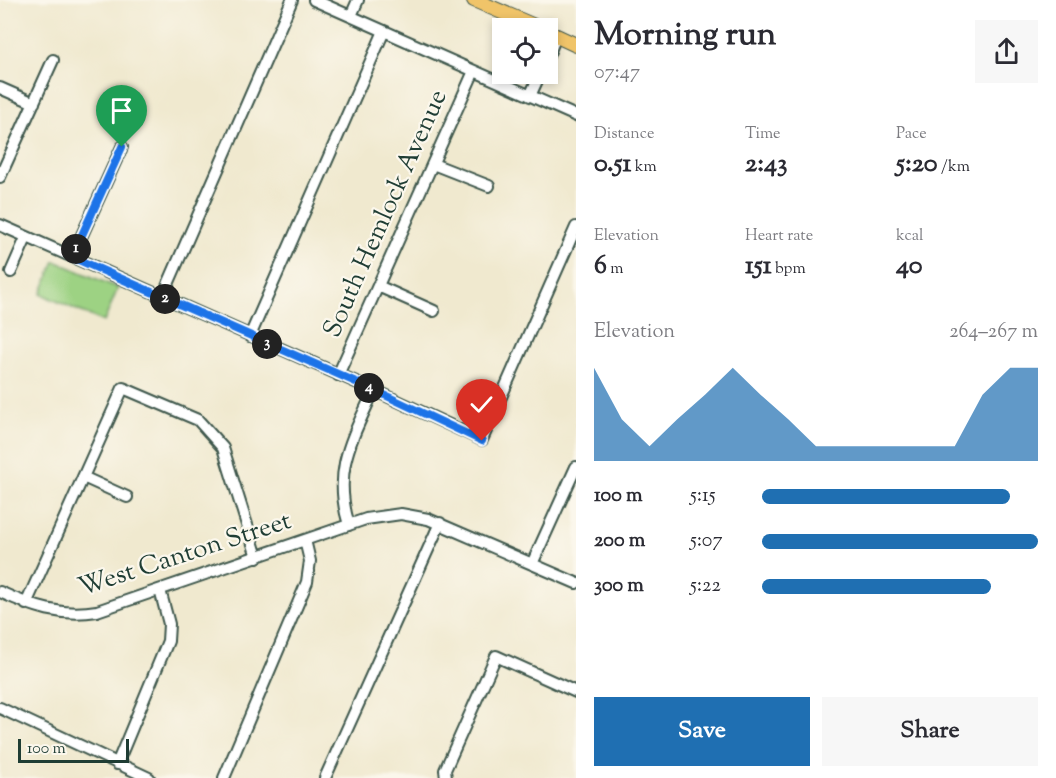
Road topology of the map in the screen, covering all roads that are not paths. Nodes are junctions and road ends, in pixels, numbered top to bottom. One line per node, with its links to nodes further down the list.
1 (292, 0): 27 (street)
2 (314, 0): 5 (street)
3 (358, 0): 5 (street)
4 (476, 0): 6 (main road)
5 (351, 16): 7 (street)
6 (516, 18)
7 (384, 31): 11 (street); 29 (street)
8 (558, 37): 9 (main road)
9 (576, 45)
10 (53, 60): 15 (street)
11 (474, 71): 14 (street); 18 (street, South Hemlock Avenue)
12 (535, 84): 14 (street)
13 (0, 88): 15 (street)
14 (530, 96): 16 (street)
15 (34, 103): 19 (street)
16 (576, 116)
17 (122, 147): 24 (street)
18 (433, 164): 20 (street); 26 (street, South Hemlock Avenue)
19 (0, 177)
20 (489, 186)
21 (0, 225): 23 (street)
22 (576, 227): 31 (street)
23 (26, 238): 24 (street); 25 (street)
24 (72, 257): 27 (street)
25 (11, 272)
26 (378, 286): 28 (street); 30 (street, South Hemlock Avenue)
27 (162, 298): 29 (street)
28 (434, 311)
29 (250, 336): 30 (street)
30 (338, 375): 31 (street)
31 (374, 390): 37 (street)
32 (576, 467): 34 (street)
33 (83, 477): 35 (street); 39 (street); 44 (street)
34 (573, 479): 40 (street)
35 (127, 497)
36 (440, 524): 37 (street, West Canton Street); 40 (street, West Canton Street); 50 (street)
37 (349, 525): 38 (street, West Canton Street)
38 (305, 540): 39 (street, West Canton Street); 49 (street)
39 (257, 557): 42 (street, West Canton Street)
40 (532, 564): 41 (street, West Canton Street)
41 (576, 584)
42 (160, 590): 44 (street, West Canton Street); 47 (street)
43 (0, 592): 44 (street, West Canton Street)
44 (26, 604)
45 (576, 692): 51 (street)
46 (0, 708): 47 (street)
47 (117, 764): 48 (street)
48 (150, 778)
49 (224, 778)
50 (325, 778)
51 (446, 778)

